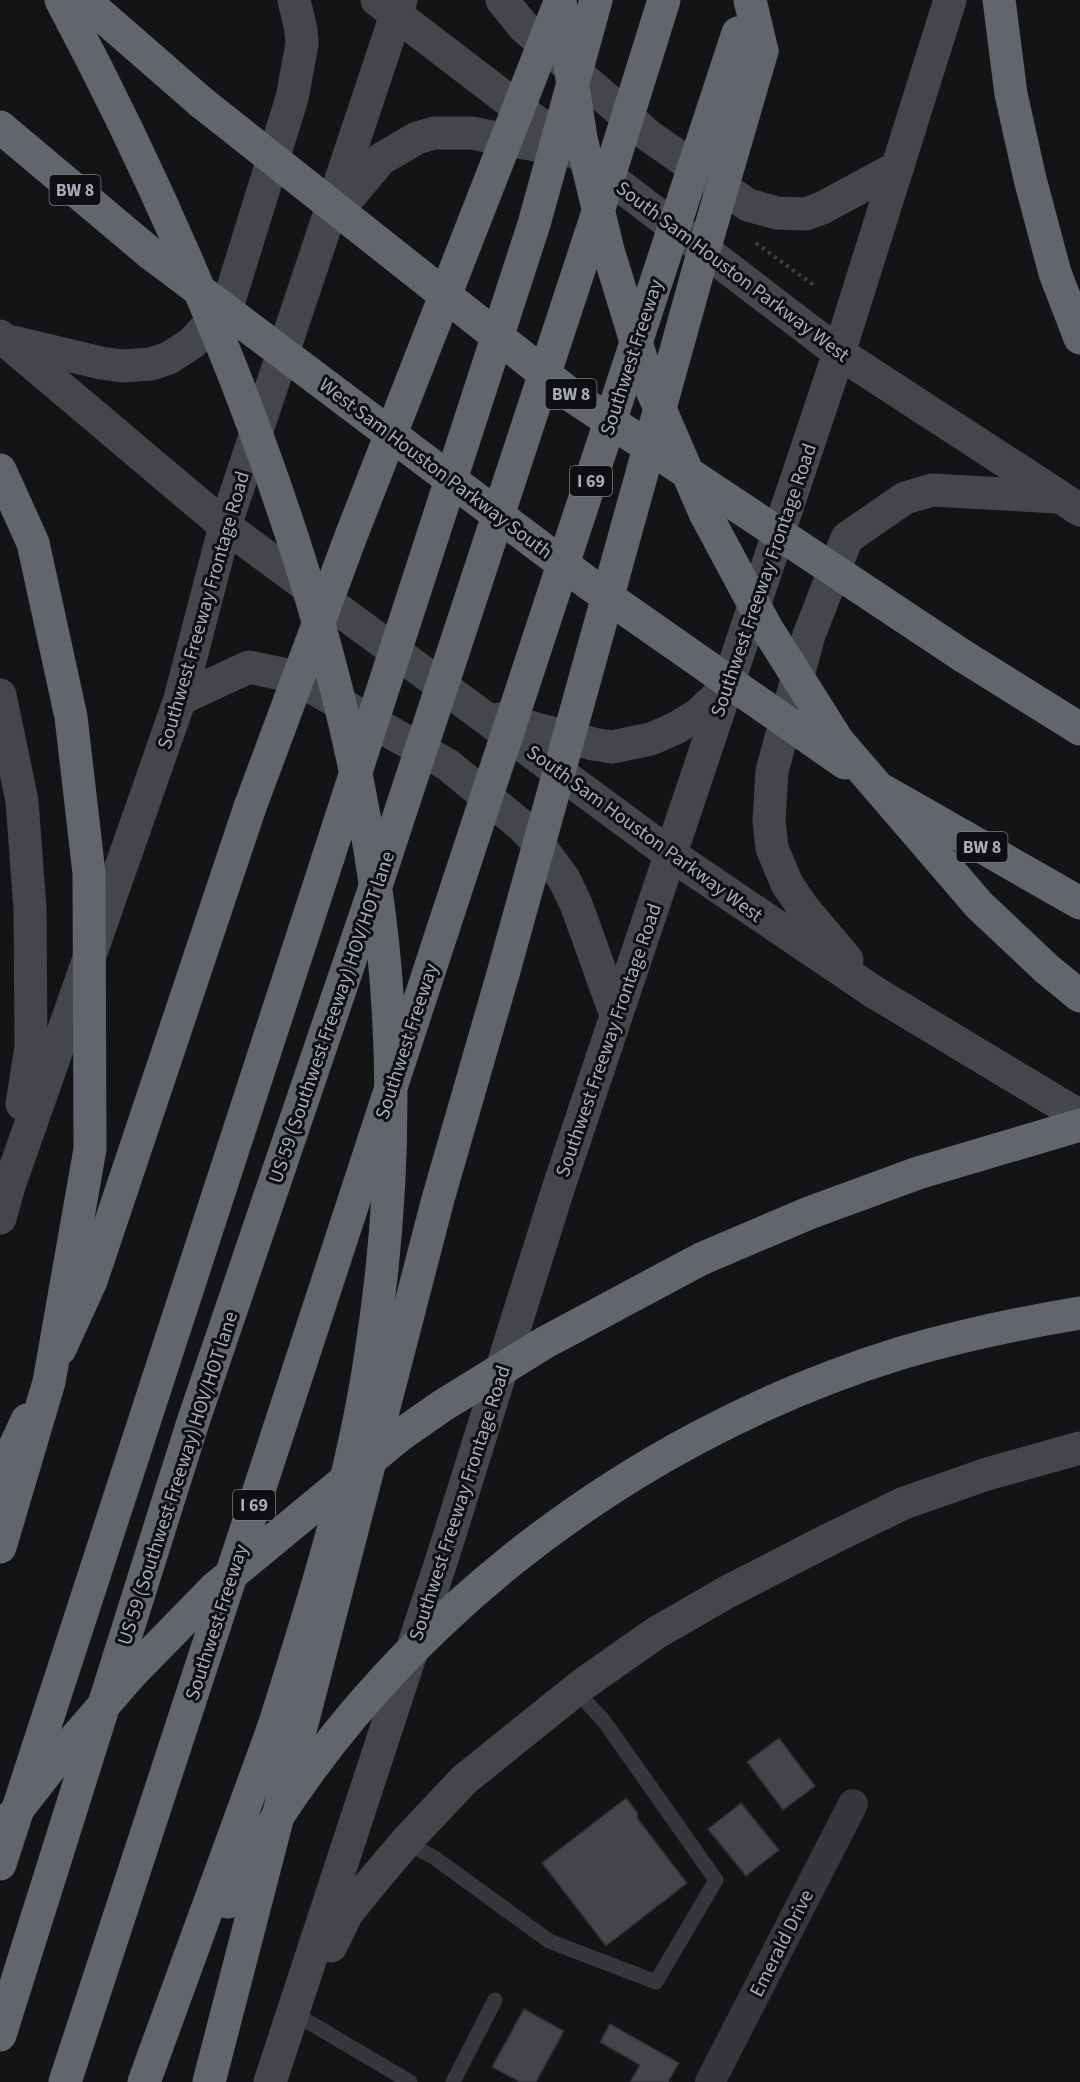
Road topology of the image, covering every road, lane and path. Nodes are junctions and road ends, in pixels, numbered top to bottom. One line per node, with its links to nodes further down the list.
1 (61, 0): 46 (highway, bridge)
2 (84, 0): 27 (highway, BW 8, bridge)
3 (294, 0): 17 (main road)
4 (502, 0): 15 (main road)
5 (561, 0): 31 (highway, bridge); 39 (highway, bridge)
6 (596, 0): 45 (highway, bridge)
7 (664, 0): 49 (highway, US 59 (Southwest Freeway) HOV/HOT lane, bridge)
8 (749, 0): 12 (highway)
9 (950, 0): 15 (main road, Southwest Freeway Frontage Road)
10 (999, 0): 18 (highway)
11 (391, 5): 14 (main road, South Sam Houston Parkway West); 16 (main road, Southwest Freeway Frontage Road)
12 (750, 42): 50 (highway, Southwest Freeway / I 69, bridge); 52 (highway, bridge)
13 (0, 127): 29 (highway, West Sam Houston Parkway South / BW 8, bridge)
14 (576, 153): 16 (main road); 19 (main road, South Sam Houston Parkway West)
15 (898, 167): 19 (main road, Southwest Freeway Frontage Road)
16 (326, 224): 22 (main road, Southwest Freeway Frontage Road)
17 (3, 338): 22 (main road)
18 (1080, 338)
19 (839, 352): 21 (main road, South Sam Houston Parkway West); 23 (main road, Southwest Freeway Frontage Road)
20 (0, 470): 40 (highway, bridge)
21 (1070, 504): 30 (main road)
22 (225, 526): 25 (main road, Southwest Freeway Frontage Road); 26 (main road, South Sam Houston Parkway West)
23 (727, 687): 26 (main road); 28 (main road, Southwest Freeway Frontage Road)
24 (0, 695): 35 (main road)
25 (180, 699): 32 (main road); 35 (main road, Southwest Freeway Frontage Road)
26 (480, 714): 28 (main road, South Sam Houston Parkway West)
27 (1080, 729)
28 (670, 854): 30 (main road, South Sam Houston Parkway West); 32 (main road, Southwest Freeway Frontage Road)
29 (1080, 903)
30 (874, 992): 33 (main road, South Sam Houston Parkway West)
31 (1080, 996)
32 (616, 1015): 48 (main road, Southwest Freeway Frontage Road)
33 (1080, 1116)
34 (1080, 1125): 43 (highway, bridge)
35 (9, 1186): 36 (main road, Southwest Freeway Frontage Road)
36 (0, 1218)
37 (1080, 1313): 46 (highway, bridge)
38 (1080, 1448): 41 (main road)
39 (0, 1479)
40 (0, 1547)
41 (575, 1690): 44 (main road); 44 (lane)
42 (853, 1804): 56 (street, Emerald Drive)
43 (0, 1832)
44 (406, 1842): 48 (main road)
45 (0, 1864)
46 (183, 1977): 51 (highway)
47 (495, 2000): 55 (lane)
48 (290, 2028): 53 (main road, Southwest Freeway Frontage Road); 54 (lane)
49 (0, 2036)
50 (65, 2082)
51 (144, 2082)
52 (209, 2082)
53 (270, 2082)
54 (410, 2082)
55 (453, 2082)
56 (710, 2082)

